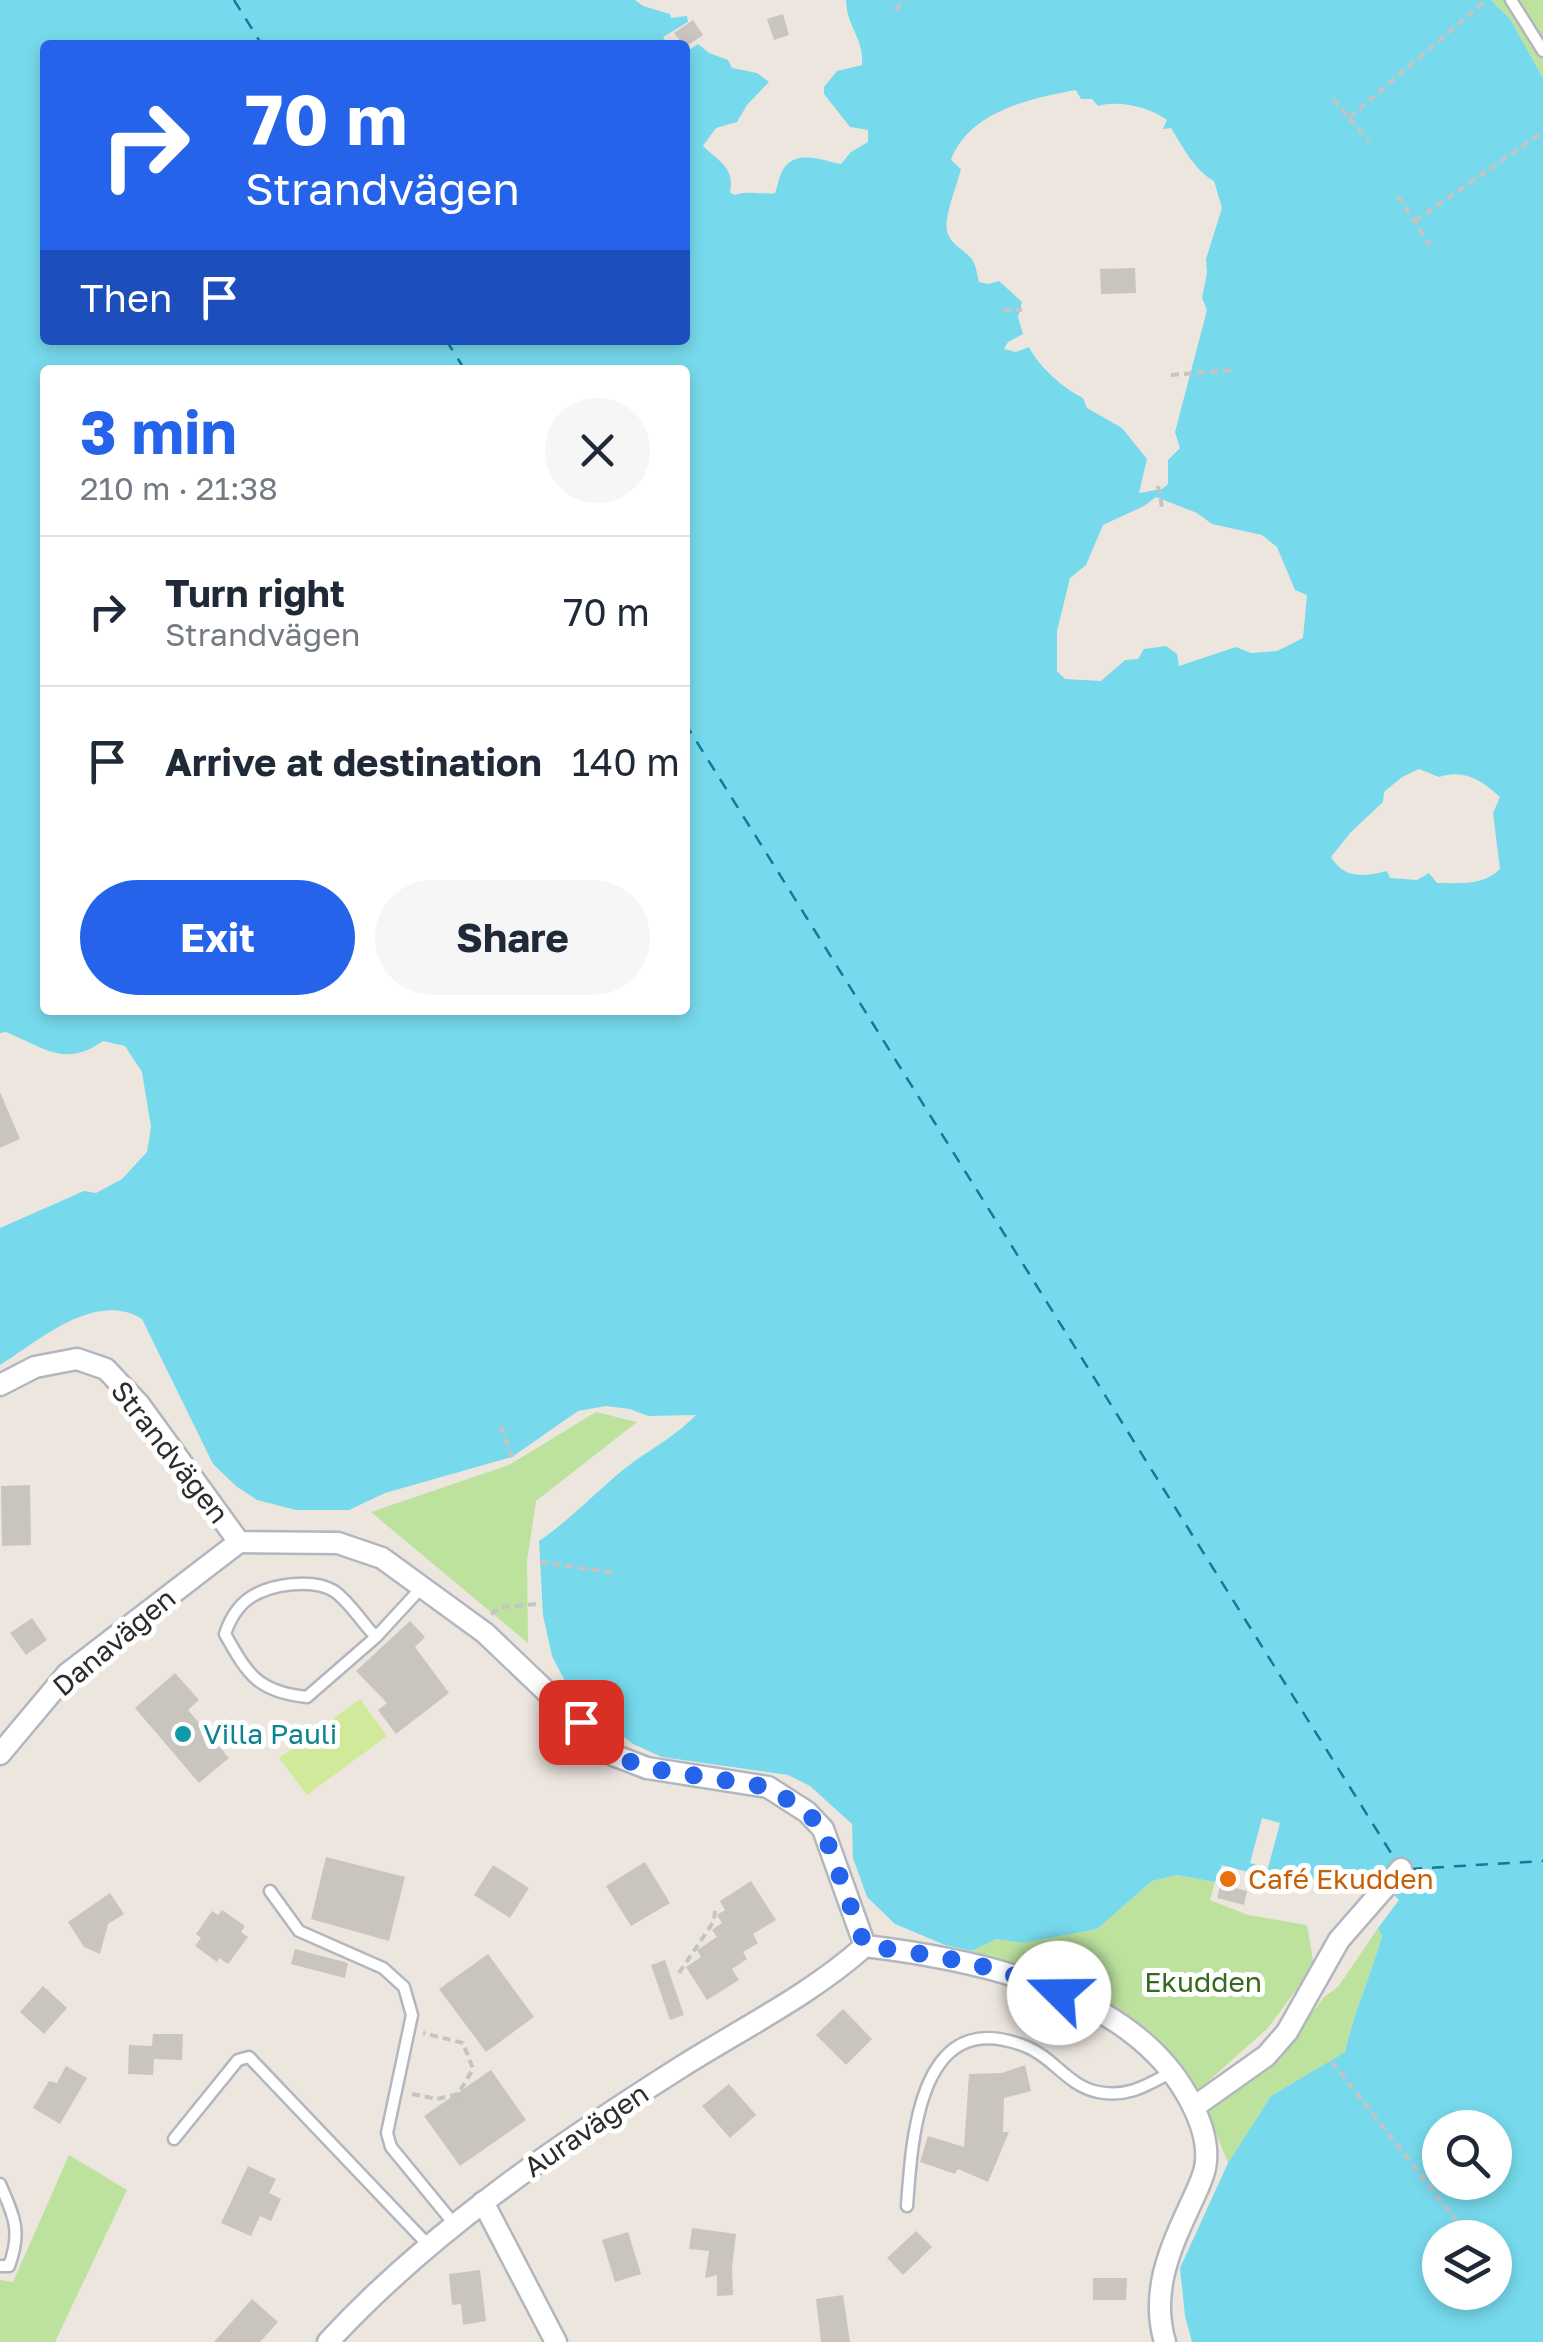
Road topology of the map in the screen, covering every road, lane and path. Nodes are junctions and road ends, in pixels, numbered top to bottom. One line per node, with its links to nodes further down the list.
1 (906, 0): 4 (path)
2 (1486, 0): 7 (path)
3 (1511, 0): 5 (lane)
4 (895, 10)
5 (1543, 50)
6 (1332, 100): 7 (path)
7 (1349, 118): 9 (path)
8 (1543, 132): 11 (path)
9 (1369, 142)
10 (1398, 196): 11 (path)
11 (1414, 221): 12 (path)
12 (1430, 246)
13 (1002, 310): 14 (path)
14 (1022, 310)
15 (1233, 370): 16 (path)
16 (1170, 374)
17 (1158, 486): 18 (path)
18 (1162, 507)
19 (0, 1385): 22 (street, Strandvägen)
20 (501, 1426): 21 (path)
21 (512, 1457)
22 (239, 1542): 25 (street, Strandvägen); 29 (street, Danavägen)
23 (540, 1562): 24 (path)
24 (614, 1573)
25 (423, 1586): 27 (street, Strandvägen); 28 (lane)
26 (537, 1604): 27 (path)
27 (474, 1625): 35 (street, Strandvägen)
28 (376, 1638): 28 (lane)
29 (0, 1754)
30 (1258, 1866): 32 (path)
31 (1402, 1869): 41 (street)
32 (1256, 1874)
33 (270, 1891): 37 (lane)
34 (715, 1910): 36 (path)
35 (865, 1946): 39 (street); 44 (street, Auravägen)
36 (679, 1973)
37 (409, 2033): 40 (lane); 40 (path)
38 (1332, 2062): 46 (path)
39 (1171, 2072): 41 (street); 45 (lane)
40 (398, 2090): 47 (lane)
41 (1194, 2107): 52 (street)
42 (174, 2139): 48 (lane)
43 (0, 2184): 49 (lane)
44 (483, 2202): 47 (street, Auravägen); 51 (street)
45 (907, 2206)
46 (1456, 2220)
47 (456, 2226): 48 (street, Auravägen)
48 (430, 2248): 50 (street, Auravägen)
49 (0, 2266)
50 (328, 2342)
51 (556, 2342)
52 (1165, 2342)

